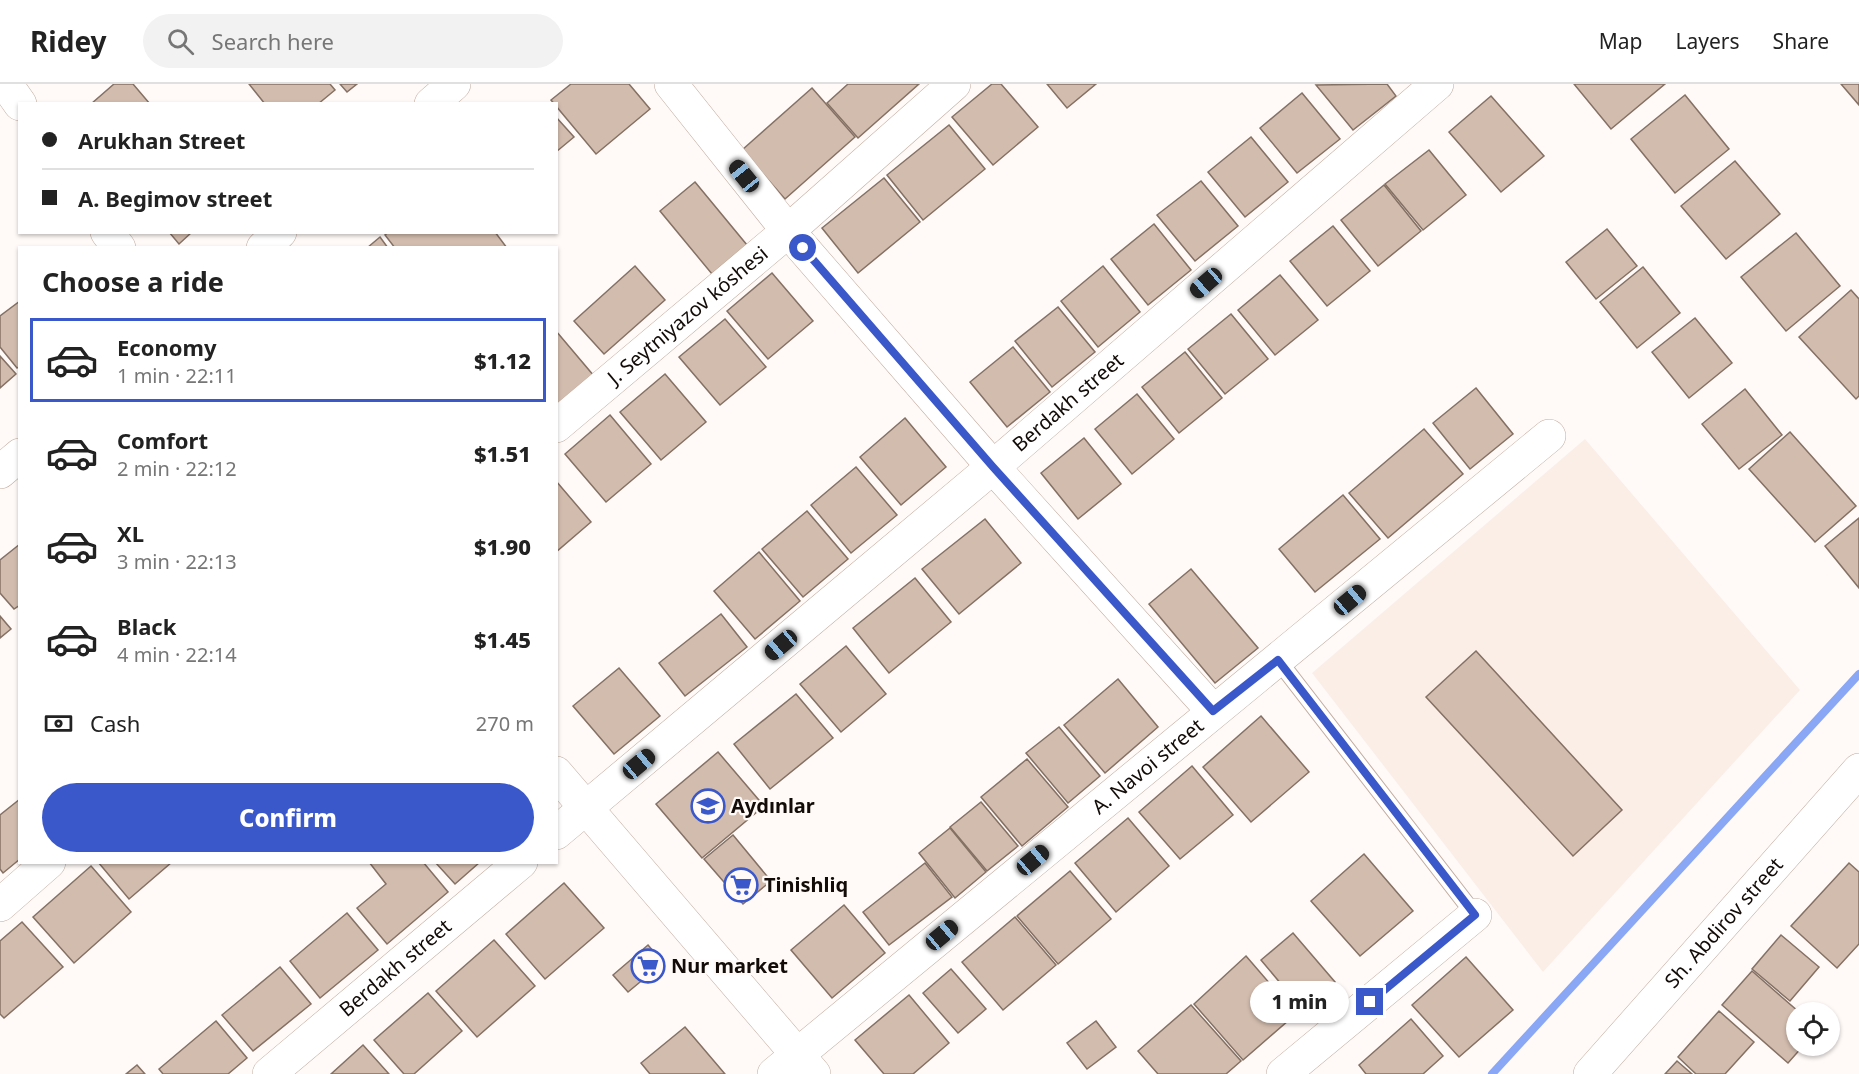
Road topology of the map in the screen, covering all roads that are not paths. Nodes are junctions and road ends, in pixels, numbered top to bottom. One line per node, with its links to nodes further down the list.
1 (6, 84): 6 (street)
2 (454, 84): 7 (street)
3 (671, 84): 8 (street)
4 (954, 84): 8 (street, J. Seytniyazov kóshesi)
5 (1437, 84): 14 (street, Berdakh street)
6 (19, 102)
7 (433, 102)
8 (788, 231): 11 (street, J. Seytniyazov kóshesi); 14 (street)
9 (278, 234): 10 (street)
10 (265, 246)
11 (558, 424)
12 (1549, 435): 16 (street, A. Navoi street)
13 (18, 457): 15 (street)
14 (993, 467): 17 (street); 20 (street, Berdakh street)
15 (0, 472)
16 (1278, 660): 17 (street, A. Navoi street); 25 (lane)
17 (1213, 711): 26 (street, A. Navoi street)
18 (1859, 770): 29 (street, Sh. Abdirov street)
19 (558, 775): 20 (street)
20 (585, 808): 21 (street, Berdakh street); 26 (street)
21 (558, 831)
22 (47, 864): 24 (street)
23 (519, 864): 27 (street, Berdakh street)
24 (0, 905)
25 (1475, 915): 28 (street)
26 (795, 1068)
27 (269, 1074)
28 (1283, 1074)
29 (1590, 1074)

